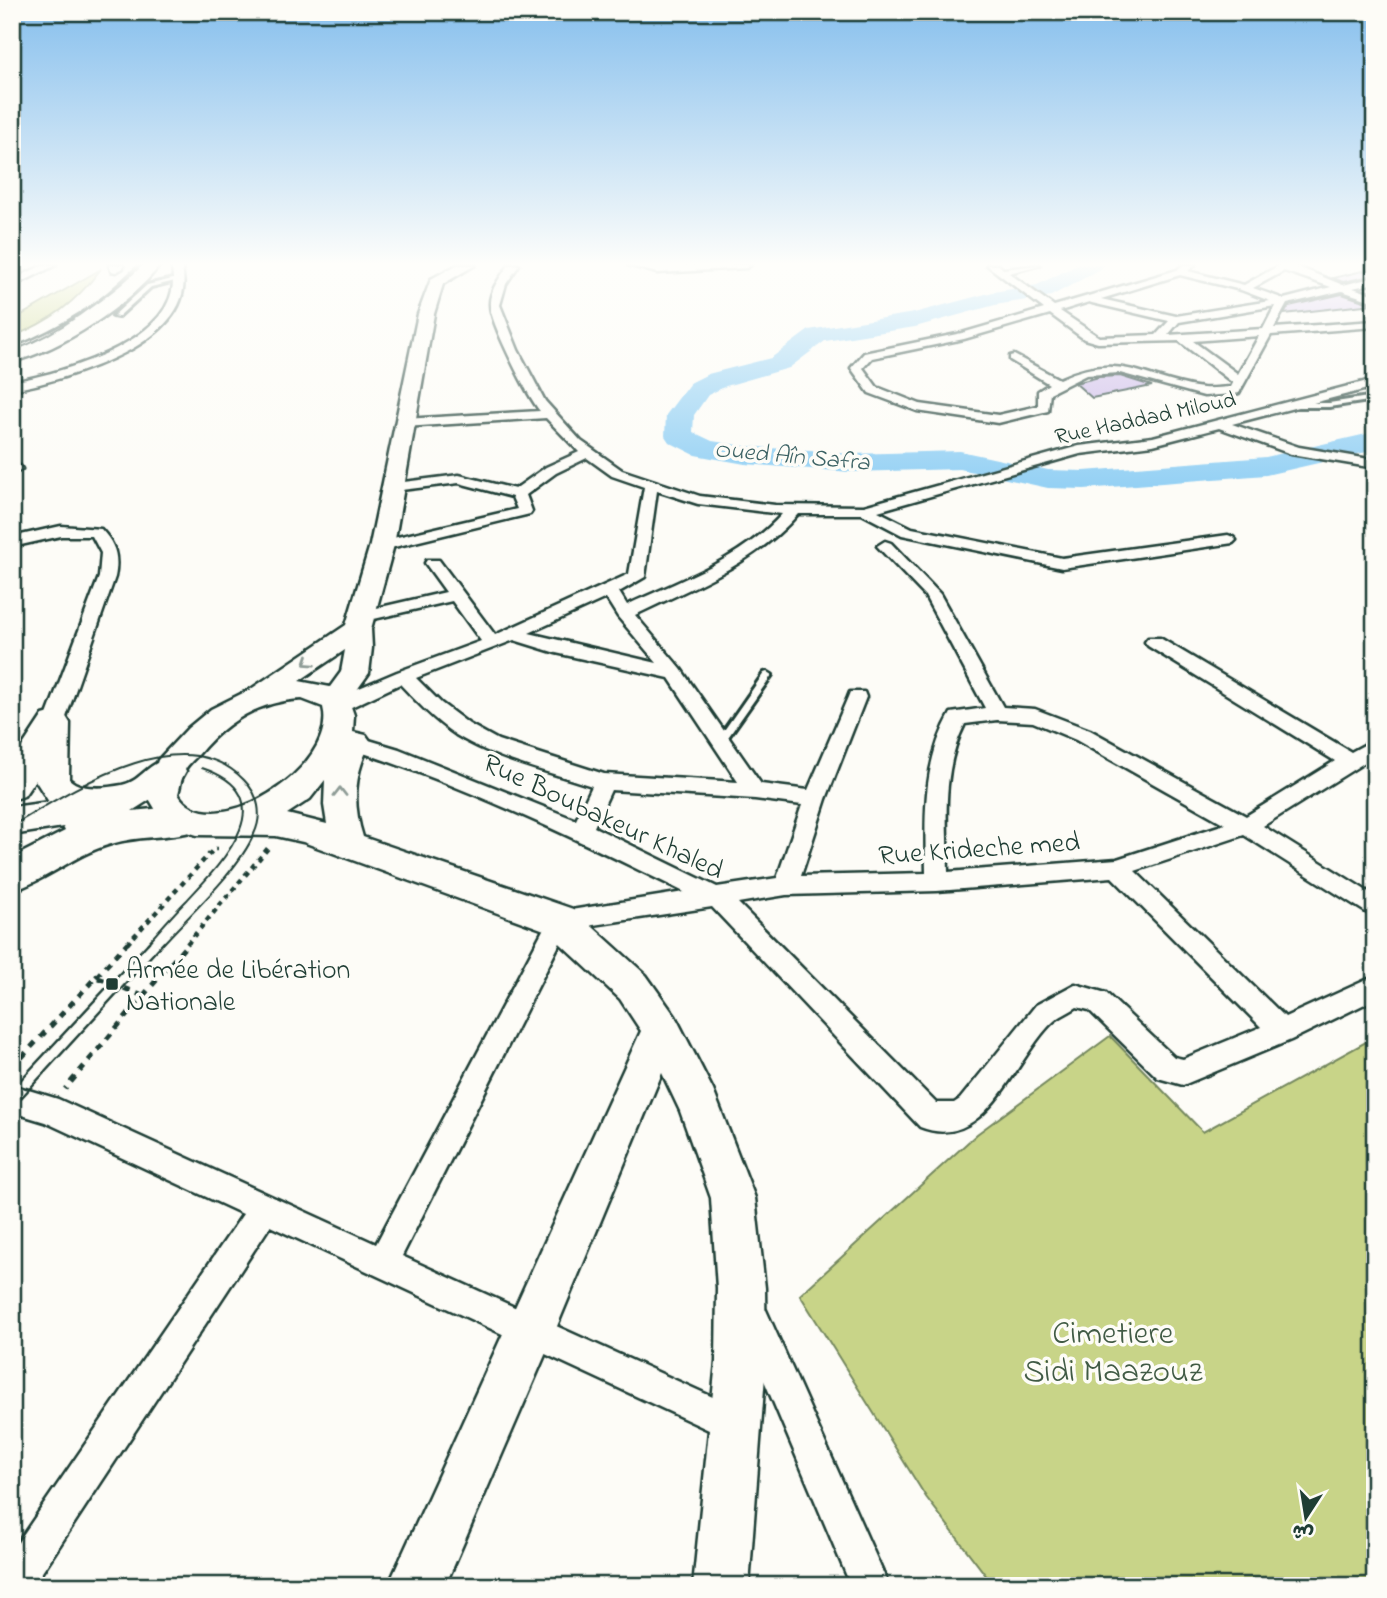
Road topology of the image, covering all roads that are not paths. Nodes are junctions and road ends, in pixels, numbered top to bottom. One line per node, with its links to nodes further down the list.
1 (52, 340): 8 (main road)
2 (138, 340): 13 (street)
3 (421, 340): 17 (main road)
4 (508, 340): 16 (street)
5 (946, 340): 12 (street)
6 (1184, 340): 10 (street)
7 (1264, 340): 10 (street)
8 (12, 356)
9 (1014, 358): 12 (street)
10 (1240, 382): 12 (street)
11 (1375, 383): 15 (street, Rue Haddad Miloud)
12 (1058, 384)
13 (12, 386)
14 (1375, 398): 15 (lane)
15 (1291, 405): 18 (street, Rue Haddad Miloud)
16 (550, 414): 17 (street); 19 (street)
17 (404, 423): 22 (main road)
18 (1221, 424): 20 (street); 25 (street, Rue Haddad Miloud)
19 (589, 453): 21 (street); 23 (street)
20 (1375, 464)
21 (651, 485): 24 (street); 31 (street)
22 (393, 487): 23 (street); 28 (main road)
23 (518, 494): 28 (street)
24 (793, 510): 25 (street); 33 (street)
25 (865, 510): 26 (street)
26 (1228, 540)
27 (12, 542): 45 (street)
28 (382, 545): 34 (main road)
29 (885, 547): 44 (street)
30 (433, 563): 32 (street)
31 (610, 590): 33 (street); 35 (street)
32 (457, 595): 34 (street); 37 (street)
33 (624, 613): 38 (street)
34 (359, 623): 41 (main road, one-way to 41); 43 (main road)
35 (513, 634): 37 (street); 38 (street)
36 (1154, 642): 49 (street)
37 (492, 643): 40 (street)
38 (675, 673): 47 (street)
39 (766, 675): 47 (lane)
40 (403, 676): 43 (street); 52 (street)
41 (258, 695): 43 (main road); 50 (main road)
42 (857, 697): 56 (street)
43 (337, 703): 46 (main road)
44 (997, 713): 59 (street); 66 (street)
45 (54, 723): 53 (main road); 55 (main road)
46 (346, 740): 51 (main road); 60 (street, Rue Boubakeur Khaled); 62 (main road, one-way to 46)
47 (721, 741): 54 (street)
48 (1375, 746): 49 (street, Rue Krideche med)
49 (1349, 760): 59 (street, Rue Krideche med)
50 (169, 771): 55 (main road); 57 (main road)
51 (316, 772): 61 (main road); 62 (main road)
52 (604, 782): 54 (street); 60 (street)
53 (12, 787)
54 (755, 791): 56 (street)
55 (124, 798): 58 (main road); 63 (main road)
56 (815, 799): 67 (street)
57 (184, 820): 61 (main road); 65 (main road)
58 (12, 821)
59 (1246, 826): 64 (street, Rue Krideche med); 69 (street)
60 (581, 831): 68 (street, Rue Boubakeur Khaled)
61 (226, 837): 62 (main road)
62 (349, 845): 70 (main road)
63 (12, 859)
64 (1117, 868): 66 (street, Rue Krideche med); 73 (street)
65 (12, 876)
66 (937, 882): 67 (street, Rue Krideche med)
67 (786, 886): 68 (street, Rue Krideche med)
68 (718, 898): 70 (street, Rue Krideche med); 73 (street, Rue Boubakeur Khaled)
69 (1375, 908)
70 (560, 920): 72 (main road); 76 (street)
71 (1375, 987): 73 (street)
72 (661, 1029): 77 (main road); 78 (main road)
73 (1282, 1031)
74 (12, 1098): 75 (street)
75 (264, 1209): 76 (street); 80 (street)
76 (383, 1262): 78 (street)
77 (741, 1288): 79 (main road); 83 (street)
78 (531, 1331): 79 (street); 81 (main road)
79 (736, 1425): 82 (main road)
80 (12, 1584)
81 (416, 1586)
82 (721, 1586)
83 (870, 1586)

